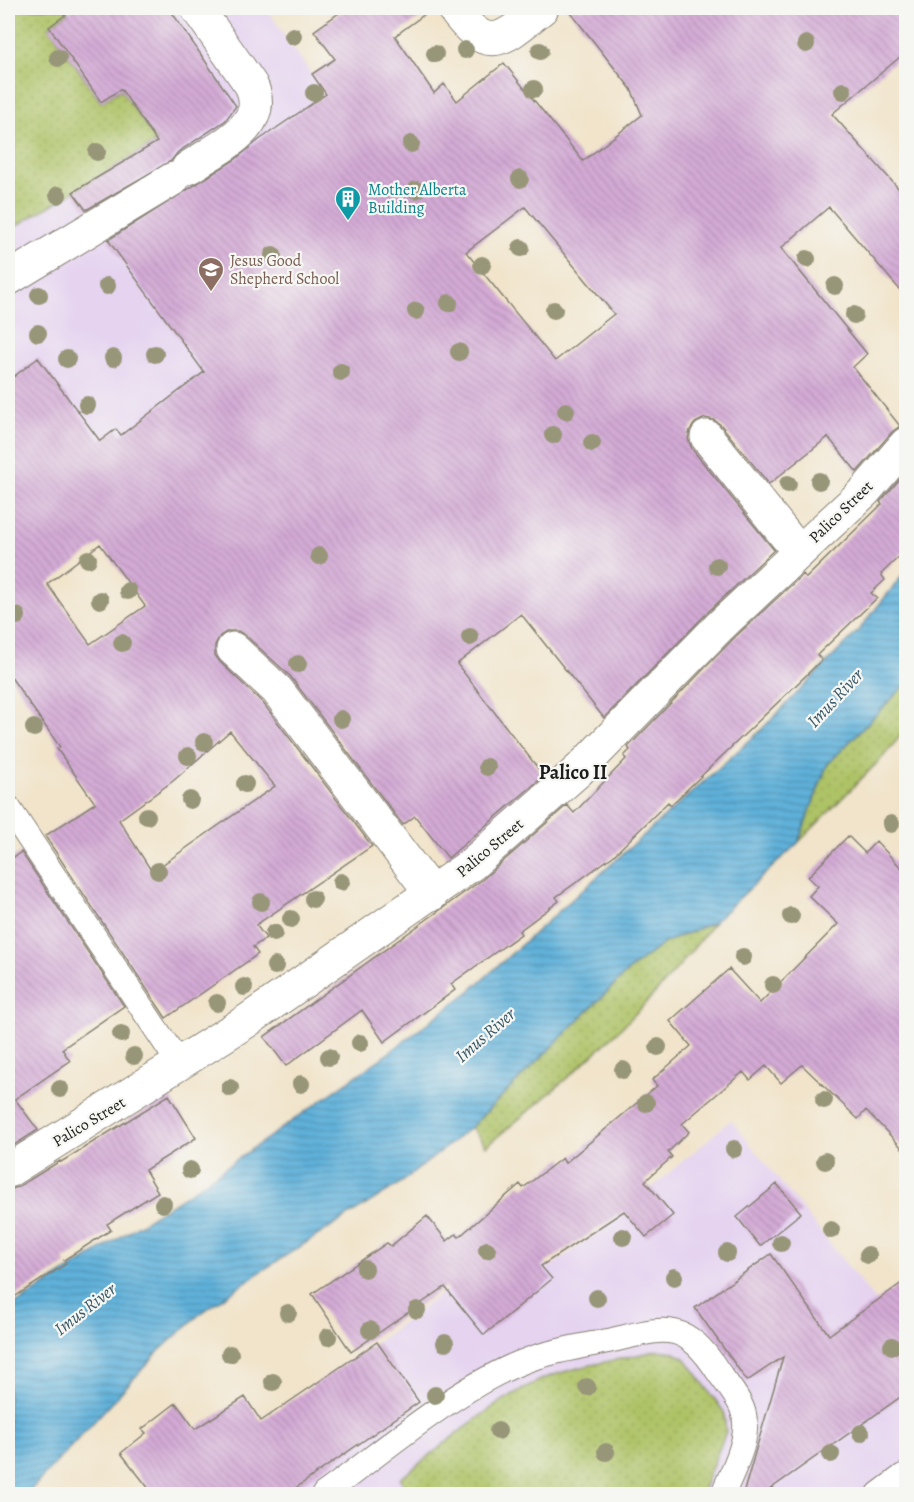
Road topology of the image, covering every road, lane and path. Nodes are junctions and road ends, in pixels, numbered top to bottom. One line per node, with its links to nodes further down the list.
1 (197, 8): 4 (street)
2 (453, 8): 3 (street)
3 (542, 8)
4 (8, 279)
5 (707, 436): 7 (street)
6 (906, 444): 7 (street, Palico Street)
7 (799, 552): 10 (street, Palico Street)
8 (233, 649): 10 (street)
9 (8, 807): 11 (lane)
10 (432, 894): 11 (street, Palico Street)
11 (180, 1065): 12 (street, Palico Street)
12 (8, 1171)
13 (903, 1476): 16 (lane)
14 (324, 1494): 15 (lane)
15 (723, 1494)
16 (879, 1494)

